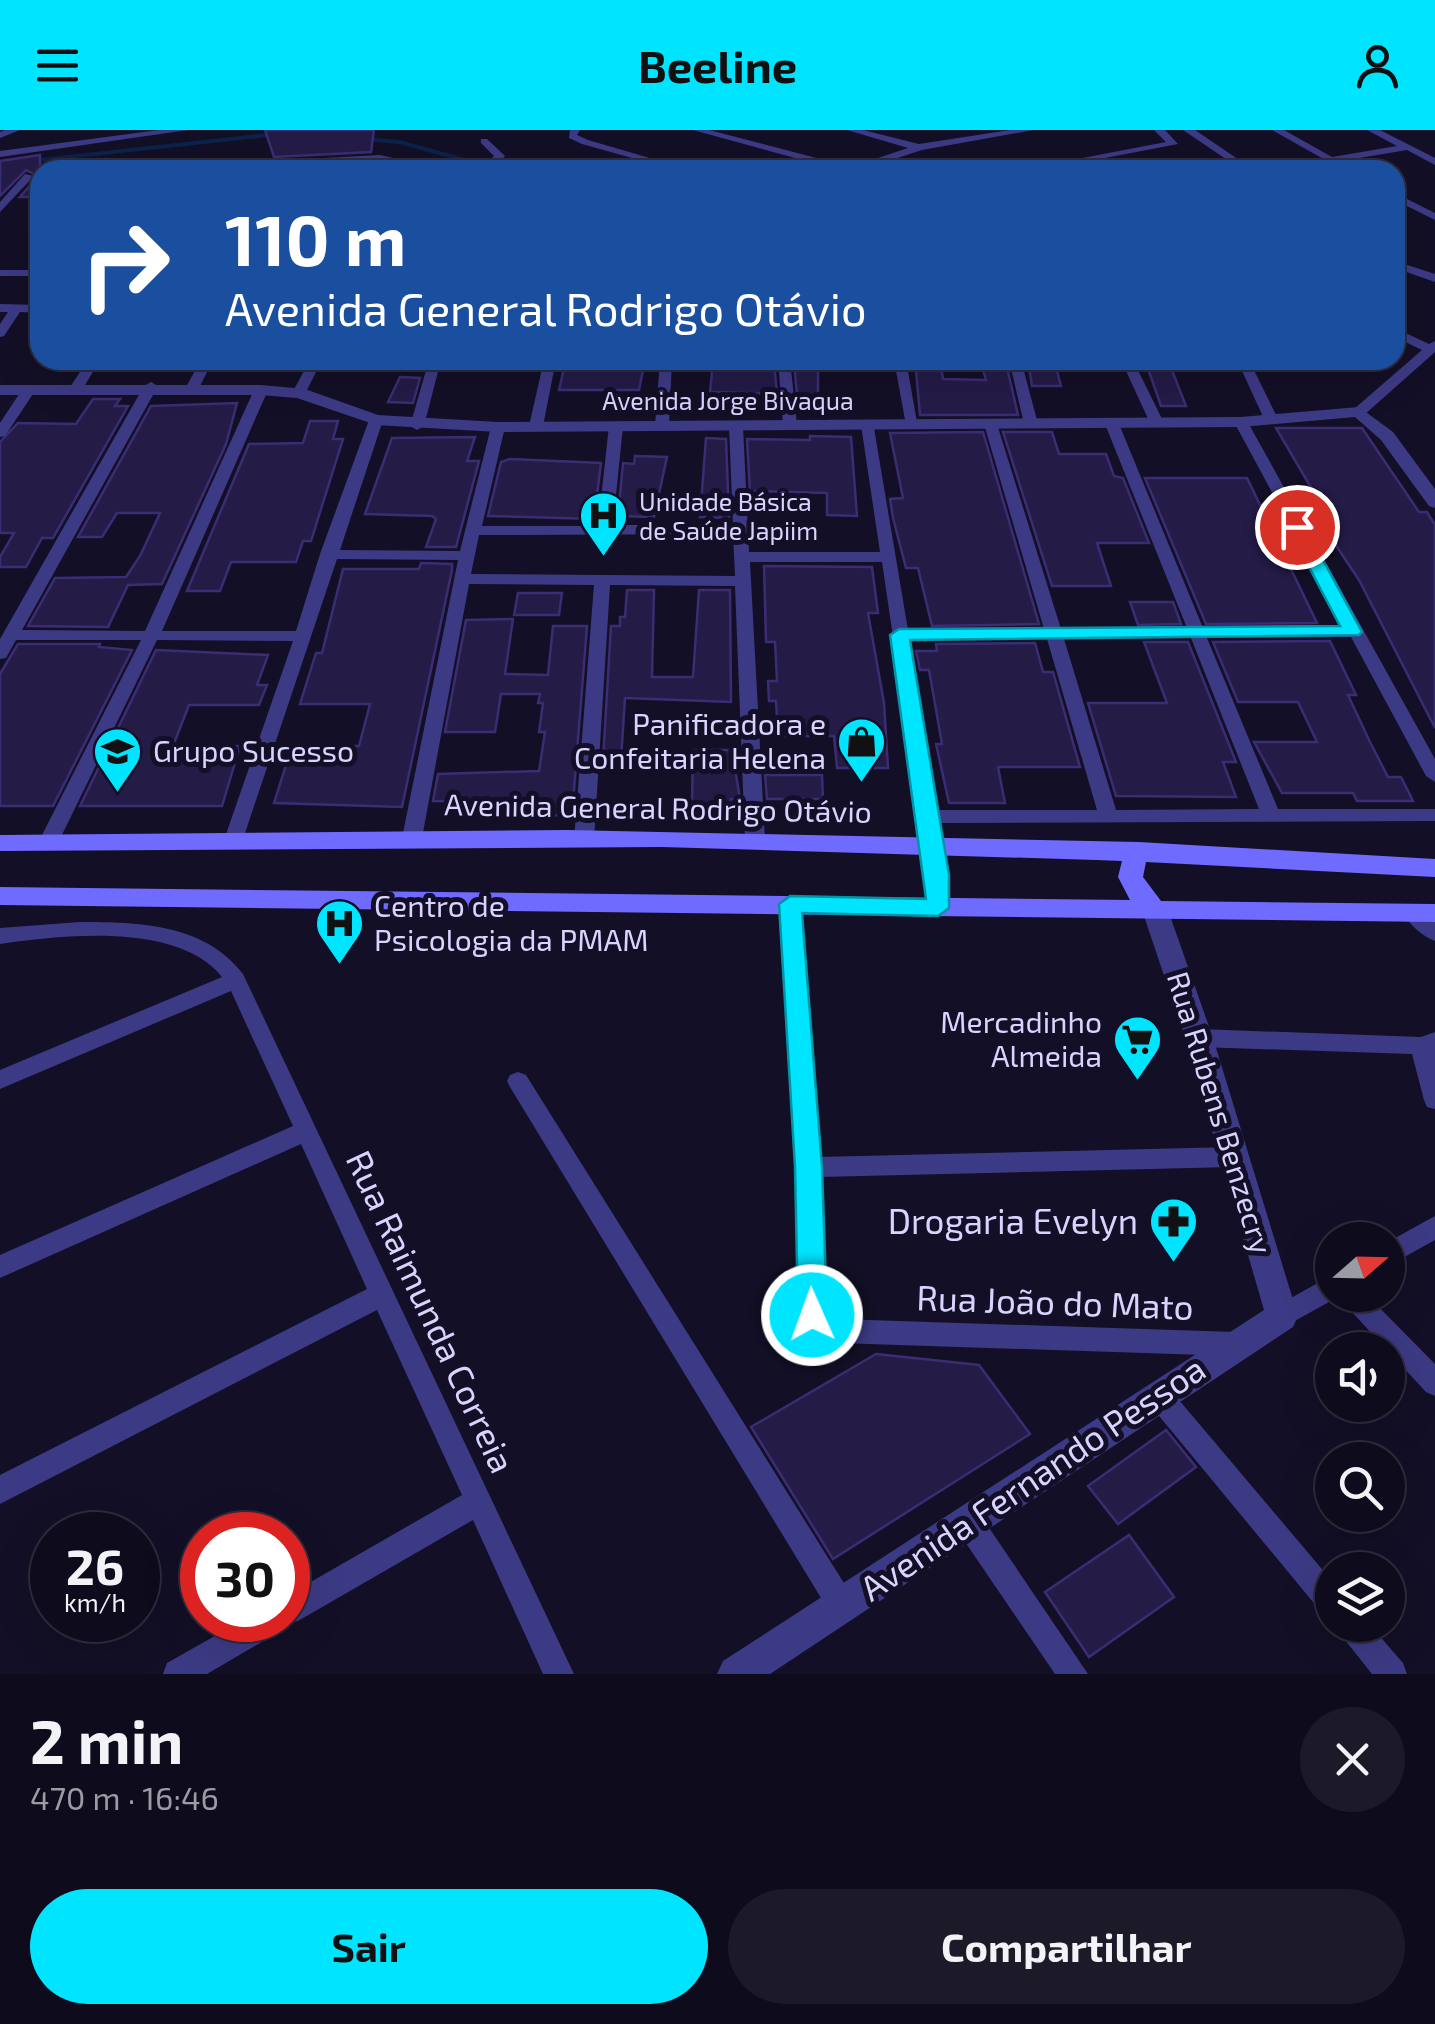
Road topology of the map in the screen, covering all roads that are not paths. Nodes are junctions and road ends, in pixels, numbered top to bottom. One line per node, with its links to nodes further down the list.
1 (15, 130): 14 (street)
2 (122, 130): 17 (street)
3 (184, 130): 17 (street)
4 (575, 130): 24 (street)
5 (698, 130): 25 (street)
6 (852, 130): 18 (street)
7 (958, 130): 16 (street)
8 (1029, 130): 13 (street)
9 (1158, 130): 27 (street)
10 (1188, 130): 28 (street)
11 (1276, 130): 29 (street)
12 (1372, 130): 19 (street)
13 (1012, 131): 16 (street)
14 (0, 134)
15 (484, 141): 23 (street)
16 (947, 142): 18 (street)
17 (53, 146): 20 (street)
18 (920, 147): 26 (street)
19 (1408, 147): 29 (street); 30 (street)
20 (0, 154)
21 (343, 160): 22 (street)
22 (390, 160)
23 (496, 160)
24 (650, 160)
25 (813, 160)
26 (881, 160)
27 (1081, 160)
28 (1233, 160)
29 (1330, 160)
30 (1435, 162)
31 (30, 176): 32 (street)
32 (15, 178)
33 (30, 181): 35 (street)
34 (1405, 202): 36 (street)
35 (0, 208)
36 (1435, 218)
37 (1405, 267): 40 (street)
38 (0, 274): 39 (street)
39 (30, 274)
40 (1435, 278)
41 (0, 308): 42 (street)
42 (16, 308): 43 (street); 44 (street)
43 (30, 308)
44 (0, 333)
45 (1405, 336): 46 (street)
46 (1432, 347): 65 (street)
47 (87, 370): 58 (street)
48 (202, 370): 60 (street)
49 (311, 370): 64 (street)
50 (432, 370): 76 (street)
51 (548, 370): 77 (street)
52 (665, 370): 79 (street)
53 (785, 370): 73 (street)
54 (902, 370): 75 (street)
55 (1016, 370): 70 (street)
56 (1132, 370): 72 (street)
57 (1248, 370): 68 (street)
58 (77, 386): 59 (street, Avenida Jorge Bivaqua); 61 (street, Avenida Jorge Bivaqua)
59 (152, 386): 60 (street, Avenida Jorge Bivaqua); 94 (street)
60 (193, 387): 63 (street, Avenida Jorge Bivaqua)
61 (30, 388): 62 (street, Avenida Jorge Bivaqua); 82 (street)
62 (0, 390)
63 (261, 390): 64 (street, Avenida Jorge Bivaqua); 101 (street)
64 (299, 393): 66 (street, Avenida Jorge Bivaqua)
65 (1358, 412): 68 (street, Avenida Jorge Bivaqua); 83 (street)
66 (376, 420): 76 (street, Avenida Jorge Bivaqua); 87 (street)
67 (1241, 422): 68 (street, Avenida Jorge Bivaqua); 72 (street, Avenida Jorge Bivaqua); 97 (street)
68 (1272, 422)
69 (990, 424): 70 (street, Avenida Jorge Bivaqua); 75 (street, Avenida Jorge Bivaqua); 98 (street)
70 (1030, 424): 71 (street, Avenida Jorge Bivaqua)
71 (1112, 424): 72 (street, Avenida Jorge Bivaqua); 96 (street)
72 (1157, 424)
73 (790, 425): 74 (street, Avenida Jorge Bivaqua); 80 (street, Avenida Jorge Bivaqua)
74 (868, 425): 75 (street, Avenida Jorge Bivaqua); 89 (street)
75 (914, 425)
76 (417, 426): 81 (street, Avenida Jorge Bivaqua)
77 (536, 426): 78 (street, Avenida Jorge Bivaqua); 81 (street, Avenida Jorge Bivaqua)
78 (616, 426): 79 (street, Avenida Jorge Bivaqua); 85 (street)
79 (662, 426): 80 (street, Avenida Jorge Bivaqua)
80 (736, 426): 84 (street)
81 (498, 427): 86 (street)
82 (0, 433)
83 (1435, 502)
84 (742, 529): 85 (street); 90 (street)
85 (605, 530): 86 (street)
86 (474, 531): 88 (street)
87 (328, 554): 88 (street); 102 (street)
88 (468, 556): 91 (street)
89 (885, 556): 90 (street); 100 (street)
90 (740, 557): 93 (street)
91 (463, 579): 92 (street); 109 (street)
92 (602, 581): 93 (street); 111 (street)
93 (741, 581): 112 (street)
94 (24, 607): 95 (street); 99 (street)
95 (0, 608)
96 (1197, 631): 97 (street); 98 (street); 106 (street)
97 (1352, 632): 104 (street)
98 (1050, 633): 100 (street); 105 (street)
99 (11, 635): 101 (street); 103 (street)
100 (899, 635): 108 (street)
101 (152, 636): 102 (street); 114 (street)
102 (302, 636): 110 (street)
103 (0, 654)
104 (1435, 776)
105 (1108, 815): 106 (street); 108 (street)
106 (1271, 815): 107 (street)
107 (1435, 815)
108 (928, 817): 115 (street)
109 (412, 838): 110 (main road, Avenida General Rodrigo Otávio); 111 (main road, Avenida General Rodrigo Otávio)
110 (234, 840): 114 (main road, Avenida General Rodrigo Otávio)
111 (584, 840): 112 (main road, Avenida General Rodrigo Otávio)
112 (756, 840): 115 (main road, Avenida General Rodrigo Otávio)
113 (0, 843): 114 (main road, Avenida General Rodrigo Otávio)
114 (48, 843)
115 (934, 846): 116 (main road, Avenida General Rodrigo Otávio); 120 (street)
116 (1138, 851): 117 (main road, Avenida General Rodrigo Otávio); 121 (main road)
117 (1435, 868)
118 (0, 896): 119 (main road)
119 (790, 904): 120 (main road); 133 (street, Rua João do Mato)
120 (938, 908): 121 (main road)
121 (1155, 910): 122 (main road); 126 (street, Rua Rubens Benzecry)
122 (1424, 913): 123 (street)
123 (1435, 932)
124 (0, 936): 125 (street)
125 (236, 980): 128 (street); 131 (street, Rua Raimunda Correia)
126 (1199, 1038): 127 (street); 132 (street, Rua Rubens Benzecry)
127 (1428, 1043): 130 (street)
128 (0, 1080)
129 (518, 1081): 149 (street)
130 (1435, 1100)
131 (308, 1130): 136 (street); 137 (street, Rua Raimunda Correia)
132 (1232, 1157): 133 (street); 140 (street, Rua Rubens Benzecry)
133 (809, 1167): 141 (street, Rua João do Mato)
134 (1435, 1227): 135 (street)
135 (1405, 1245)
136 (0, 1267)
137 (383, 1294): 144 (street); 145 (street, Rua Raimunda Correia)
138 (1315, 1297): 140 (street, Avenida Fernando Pessoa)
139 (1366, 1312): 142 (street)
140 (1282, 1316): 141 (street, Avenida Fernando Pessoa)
141 (1235, 1344): 143 (street, Avenida Fernando Pessoa)
142 (1435, 1383)
143 (1159, 1396): 146 (street, Avenida Fernando Pessoa); 147 (street)
144 (0, 1490)
145 (479, 1501): 148 (street); 154 (street, Rua Raimunda Correia)
146 (968, 1523): 149 (street, Avenida Fernando Pessoa); 155 (street)
147 (1315, 1583)
148 (310, 1598)
149 (842, 1606): 152 (street, Avenida Fernando Pessoa)
150 (234, 1642): 153 (street)
151 (1365, 1642): 156 (street)
152 (748, 1671)
153 (178, 1674)
154 (560, 1674)
155 (1073, 1674)
156 (1392, 1674)

